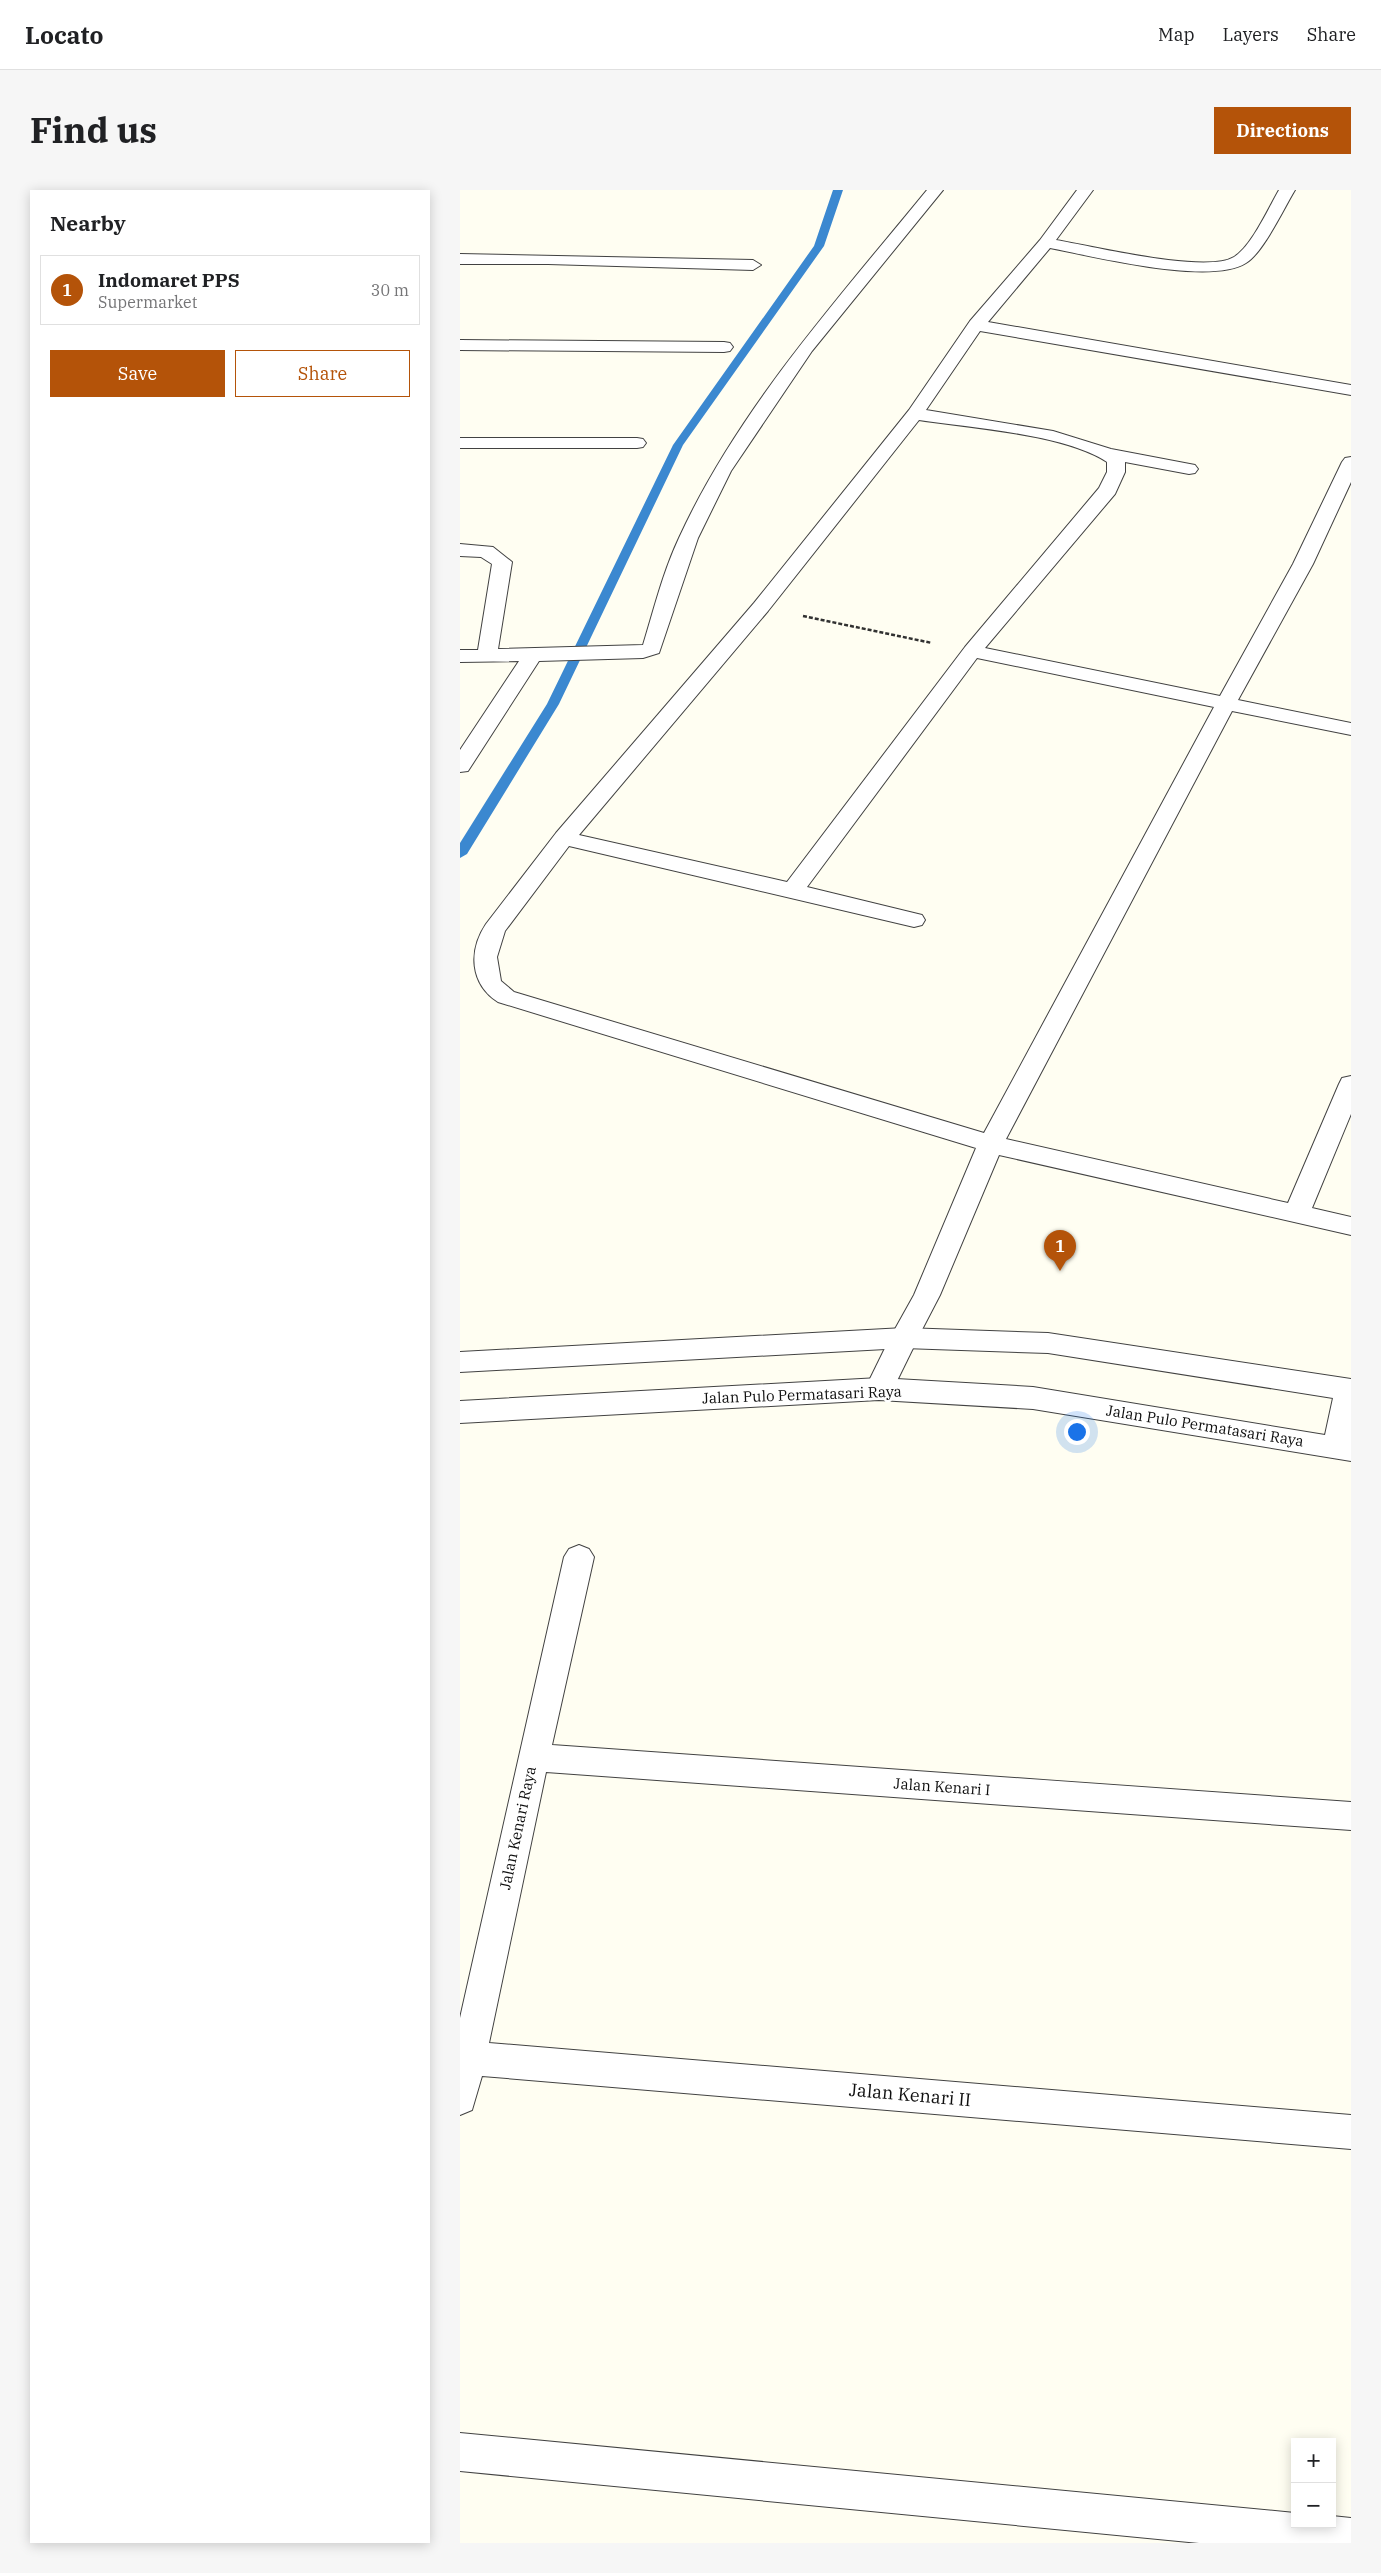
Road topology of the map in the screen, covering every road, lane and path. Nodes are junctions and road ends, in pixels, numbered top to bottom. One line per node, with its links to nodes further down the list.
1 (935, 190): 22 (street)
2 (1086, 190): 4 (street)
3 (1287, 190): 4 (street)
4 (1046, 243): 7 (street)
5 (460, 259): 6 (street)
6 (753, 265)
7 (976, 325): 10 (street); 11 (street)
8 (460, 345): 9 (street)
9 (724, 347)
10 (1351, 390)
11 (915, 414): 14 (street); 18 (street)
12 (460, 443): 13 (street)
13 (637, 443)
14 (1111, 454): 16 (street); 19 (street)
15 (1351, 462): 23 (street)
16 (1189, 469)
17 (460, 550): 21 (street)
18 (761, 607): 19 (path); 26 (street)
19 (972, 651): 23 (street); 27 (street)
20 (460, 656): 21 (street)
21 (487, 656): 22 (street)
22 (532, 656): 25 (street)
23 (1226, 703): 24 (street); 30 (street)
24 (1351, 729)
25 (460, 766)
26 (564, 838): 27 (street); 30 (street)
27 (793, 890): 28 (street)
28 (914, 920)
29 (1351, 1084): 31 (street)
30 (991, 1144): 31 (street); 33 (street)
31 (1297, 1213): 32 (street)
32 (1351, 1226)
33 (904, 1338): 34 (street); 35 (street); 36 (street)
34 (460, 1362)
35 (879, 1389): 37 (street, Jalan Pulo Permatasari Raya); 38 (street, Jalan Pulo Permatasari Raya)
36 (1350, 1390): 38 (street)
37 (460, 1412)
38 (1344, 1448)
39 (579, 1558): 40 (street, Jalan Kenari Raya)
40 (533, 1757): 41 (street, Jalan Kenari I); 42 (street, Jalan Kenari Raya)
41 (1351, 1816)
42 (469, 2058): 43 (street, Jalan Kenari Raya); 44 (street, Jalan Kenari II)
43 (460, 2098)
44 (1351, 2132)
45 (460, 2452): 46 (street)
46 (1351, 2538)

